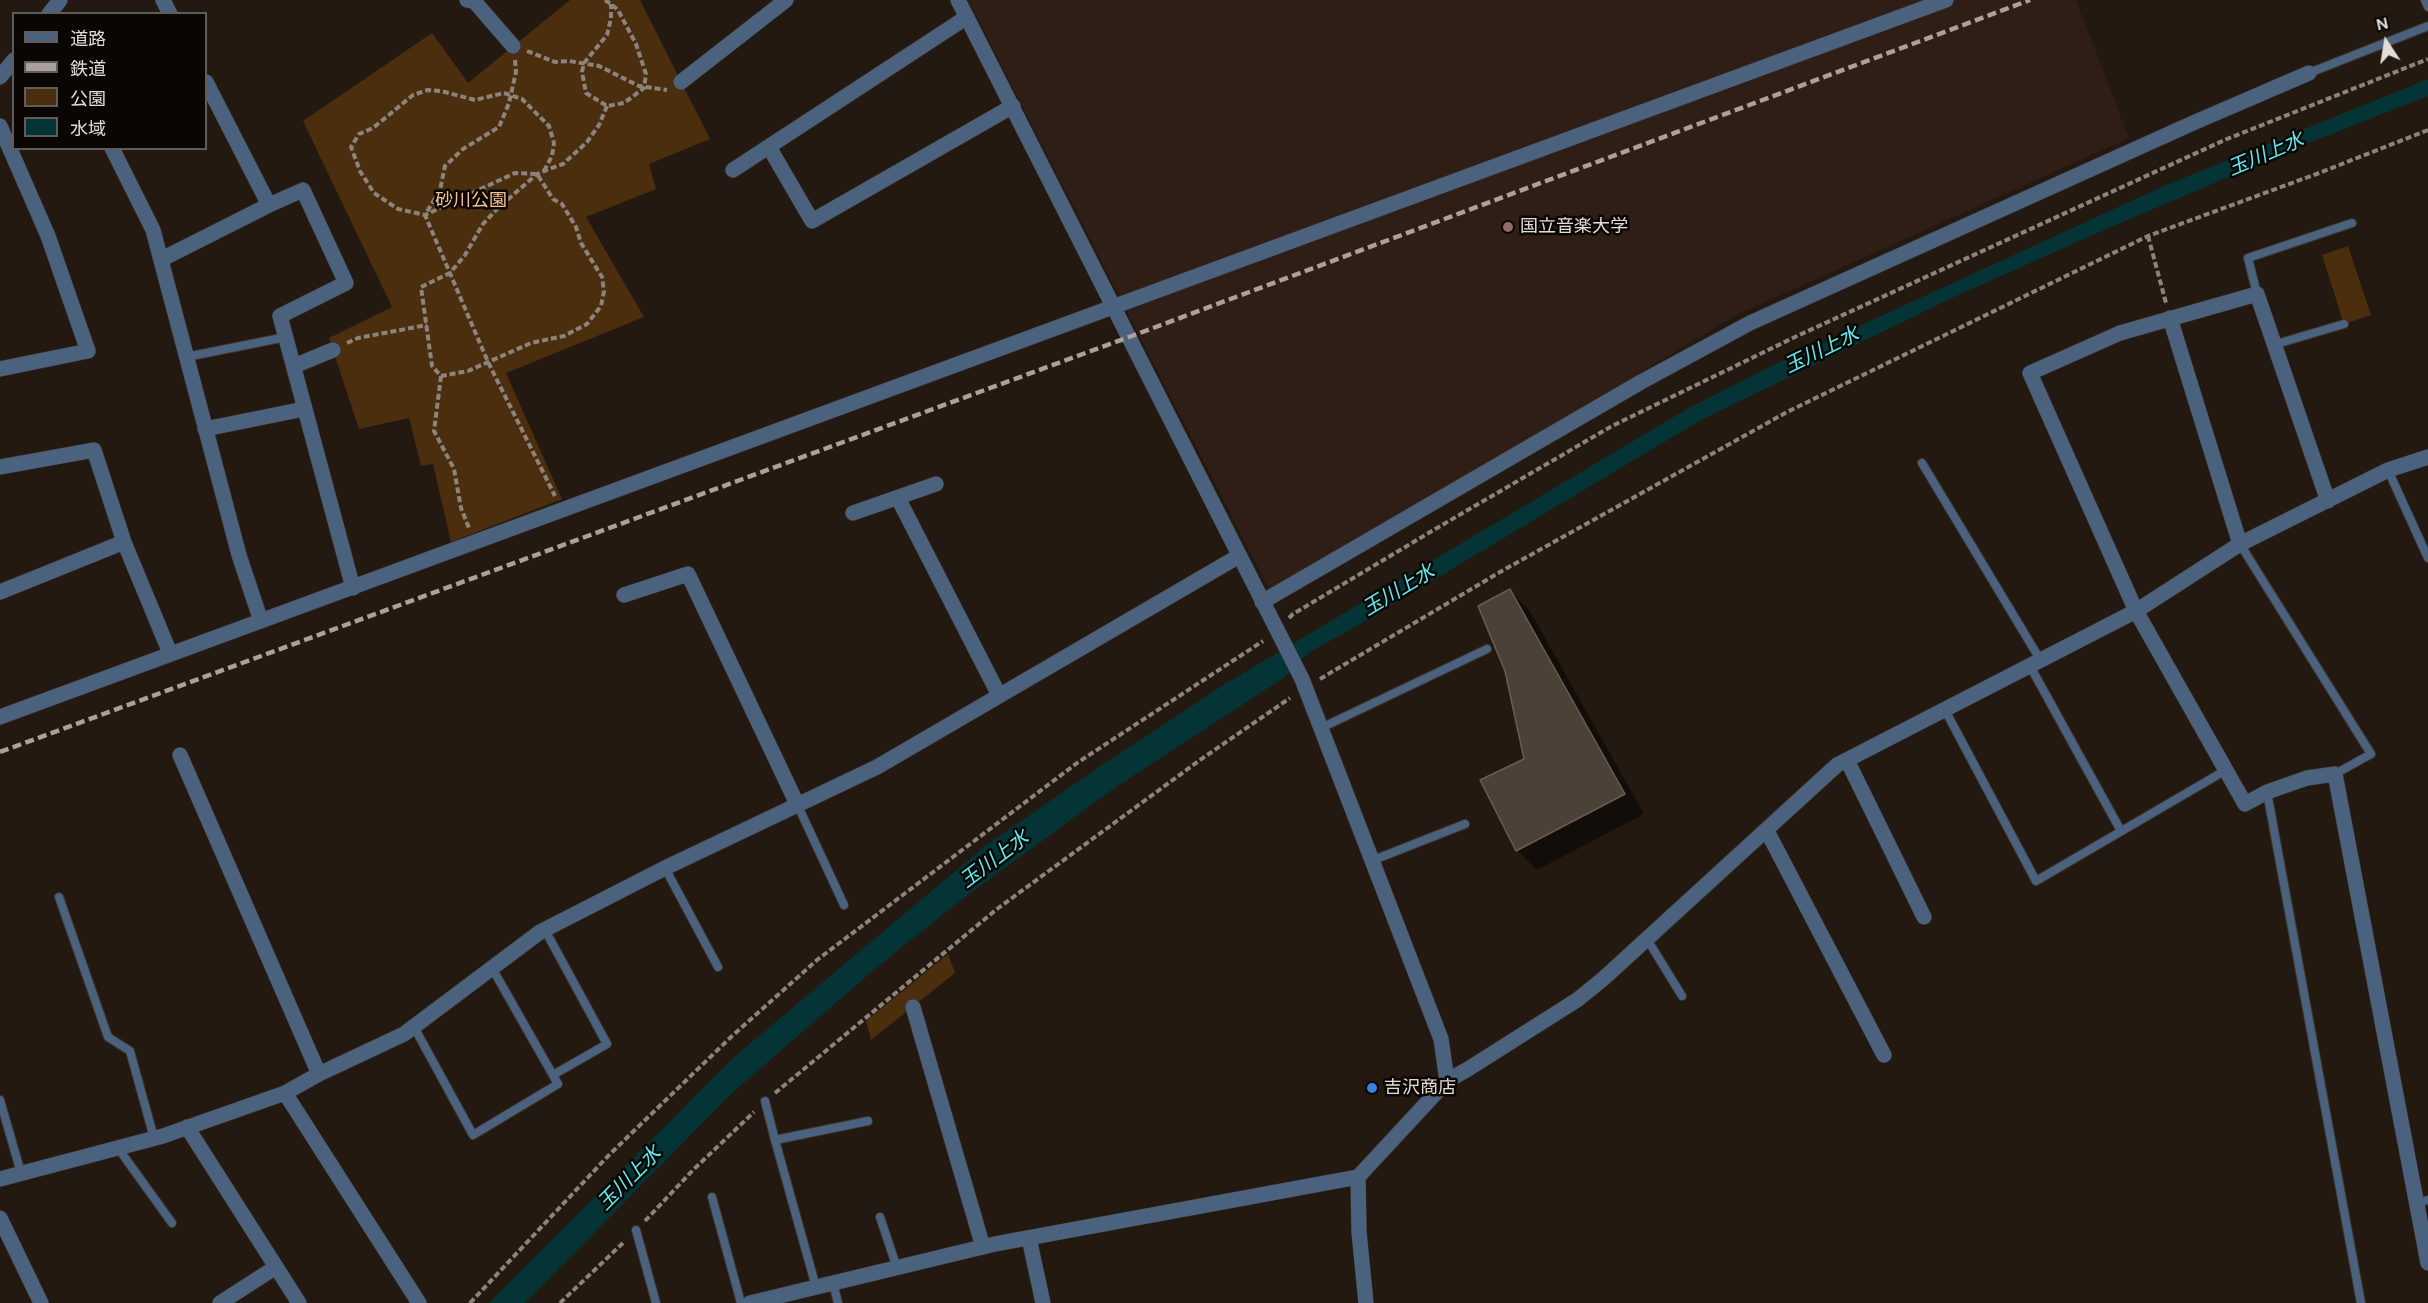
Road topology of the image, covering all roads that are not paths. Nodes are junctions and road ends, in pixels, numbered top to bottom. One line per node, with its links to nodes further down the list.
1 (467, 0): 9 (street)
2 (786, 0): 13 (street)
3 (958, 0): 7 (street)
4 (1946, 0): 24 (street)
5 (2425, 0): 6 (lane)
6 (2428, 7)
7 (967, 17): 15 (street); 17 (street)
8 (2428, 26): 11 (lane)
9 (513, 46)
10 (12, 63): 12 (street)
11 (2309, 73): 50 (street)
12 (0, 78)
13 (681, 82)
14 (207, 84): 20 (street)
15 (1013, 106): 17 (street); 24 (street)
16 (0, 126): 32 (street)
17 (769, 147): 19 (street)
18 (113, 150): 22 (street)
19 (733, 170)
20 (269, 205): 22 (street); 27 (street)
21 (2352, 223): 23 (lane)
22 (162, 259): 30 (street)
23 (2257, 294): 25 (street); 28 (street)
24 (1113, 307): 45 (street); 47 (street)
25 (2170, 318): 44 (street); 51 (street)
26 (2344, 324): 28 (lane)
27 (286, 337): 30 (lane); 31 (street)
28 (2273, 345): 41 (street)
29 (333, 350): 31 (street)
30 (186, 357): 34 (street)
31 (294, 366): 33 (street)
32 (0, 369)
33 (304, 409): 34 (street); 47 (street)
34 (205, 429): 52 (street)
35 (2428, 457): 38 (street)
36 (1922, 463): 55 (lane)
37 (0, 467): 43 (street)
38 (2388, 470): 41 (street); 46 (lane)
39 (936, 484): 40 (street)
40 (898, 498): 42 (street); 56 (street)
41 (2328, 501): 44 (street)
42 (853, 513)
43 (124, 542): 48 (street); 54 (street)
44 (2240, 544): 51 (street); 63 (lane)
45 (1239, 556): 50 (street); 56 (street)
46 (2428, 558)
47 (353, 588): 52 (street)
48 (0, 592)
49 (624, 595): 65 (street)
50 (1262, 602): 59 (street)
51 (2136, 611): 55 (street); 62 (street)
52 (261, 621): 54 (street)
53 (1487, 649): 59 (lane)
54 (170, 653): 58 (street)
55 (2035, 664): 57 (street); 68 (lane)
56 (999, 695): 65 (street)
57 (1945, 710): 61 (street); 68 (lane)
58 (0, 717)
59 (1321, 728): 69 (street)
60 (180, 756): 82 (street)
61 (1847, 760): 67 (street); 73 (street)
62 (2226, 770): 64 (street); 68 (lane)
63 (2335, 774): 64 (street); 97 (street)
64 (2267, 792): 119 (lane)
65 (798, 806): 70 (street); 72 (lane)
66 (1465, 824): 69 (lane)
67 (1767, 831): 75 (street); 81 (street)
68 (2121, 831)
69 (1371, 861): 84 (street)
70 (665, 868): 74 (street); 76 (lane)
71 (59, 897): 90 (lane)
72 (844, 905)
73 (1924, 917)
74 (545, 930): 77 (street); 83 (lane)
75 (1647, 939): 78 (lane); 84 (street)
76 (718, 967)
77 (492, 968): 80 (street); 83 (lane)
78 (1682, 996)
79 (913, 1007): 103 (street)
80 (414, 1027): 82 (street); 83 (lane)
81 (1884, 1055)
82 (319, 1074): 85 (street)
83 (553, 1075)
84 (1447, 1080): 94 (street)
85 (285, 1093): 89 (street); 112 (street)
86 (0, 1100): 93 (lane)
87 (765, 1101): 91 (lane)
88 (868, 1121): 91 (lane)
89 (187, 1126): 90 (street); 105 (street)
90 (154, 1138): 92 (street)
91 (775, 1140): 108 (lane)
92 (118, 1148): 93 (street); 99 (lane)
93 (21, 1173): 95 (street)
94 (1358, 1177): 102 (street); 118 (street)
95 (0, 1179)
96 (712, 1197): 114 (lane)
97 (2422, 1202): 104 (street)
98 (880, 1217): 106 (lane)
99 (172, 1222)
100 (2, 1228): 109 (street)
101 (636, 1230): 113 (lane)
102 (1029, 1238): 103 (street); 117 (street)
103 (983, 1247): 106 (street)
104 (2428, 1263)
105 (276, 1267): 110 (street); 111 (street)
106 (897, 1268): 107 (street)
107 (833, 1283): 108 (street); 116 (lane)
108 (816, 1287): 115 (street)
109 (41, 1303)
110 (220, 1303)
111 (299, 1303)
112 (419, 1303)
113 (657, 1303)
114 (741, 1303)
115 (750, 1303)
116 (838, 1303)
117 (1043, 1303)
118 (1366, 1303)
119 (2361, 1303)

